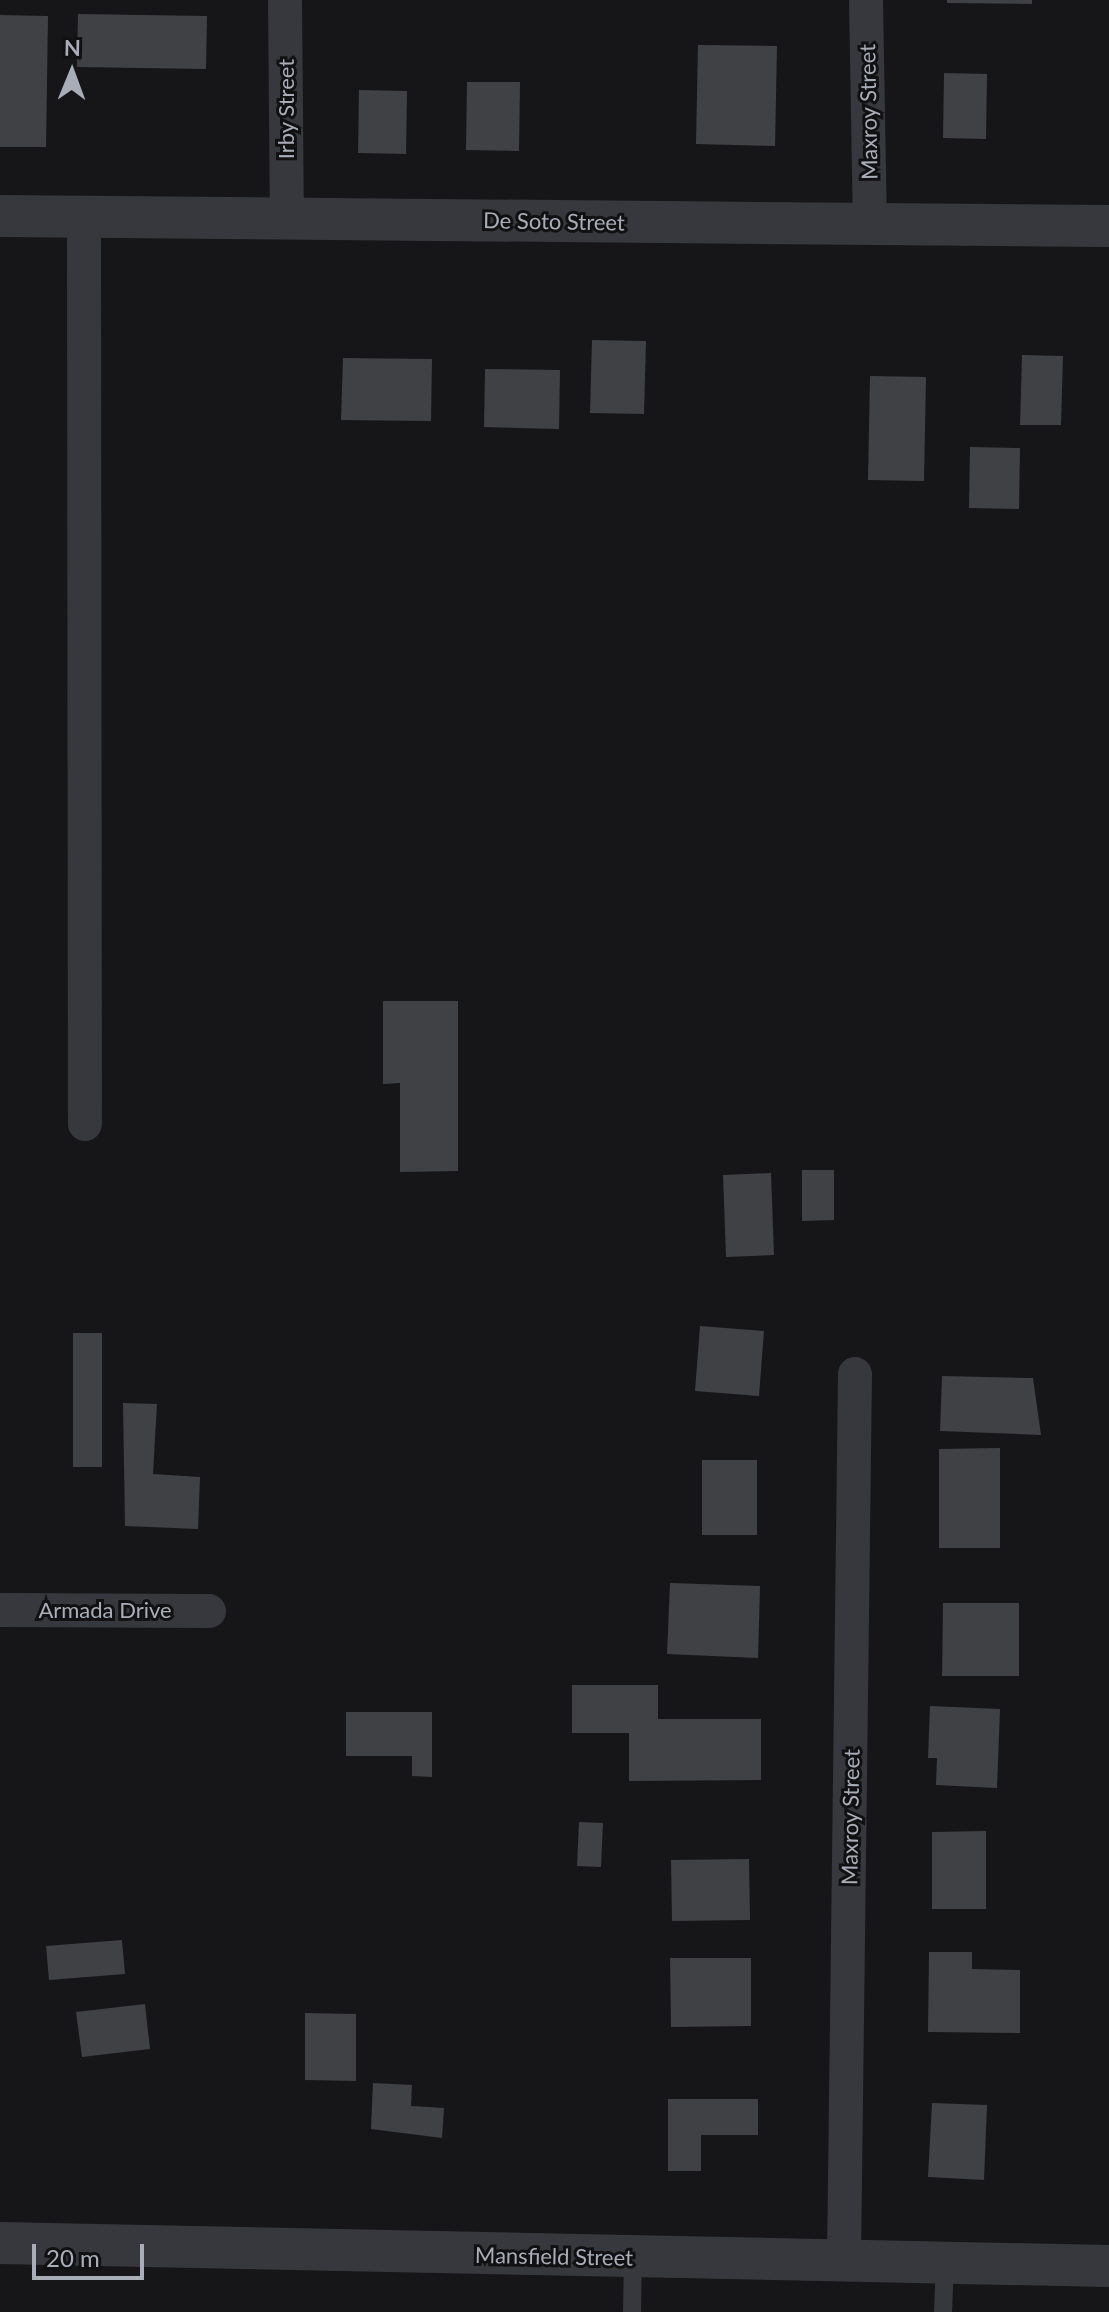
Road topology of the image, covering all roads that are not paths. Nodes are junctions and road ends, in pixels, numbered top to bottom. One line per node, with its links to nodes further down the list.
1 (285, 0): 5 (street, Irby Street)
2 (866, 0): 6 (street, Maxroy Street)
3 (0, 216): 4 (street, De Soto Street)
4 (84, 217): 5 (street, De Soto Street); 8 (street)
5 (287, 219): 6 (street, De Soto Street)
6 (870, 225): 7 (street, De Soto Street)
7 (1109, 226)
8 (85, 1124)
9 (855, 1374): 14 (street, Maxroy Street)
10 (0, 1610): 11 (street, Armada Drive)
11 (209, 1611)
12 (0, 2243): 13 (street, Mansfield Street)
13 (633, 2257): 14 (street, Mansfield Street); 17 (lane)
14 (844, 2261): 15 (street, Mansfield Street)
15 (945, 2262): 16 (street, Mansfield Street); 18 (lane)
16 (1109, 2266)
17 (632, 2312)
18 (943, 2312)

